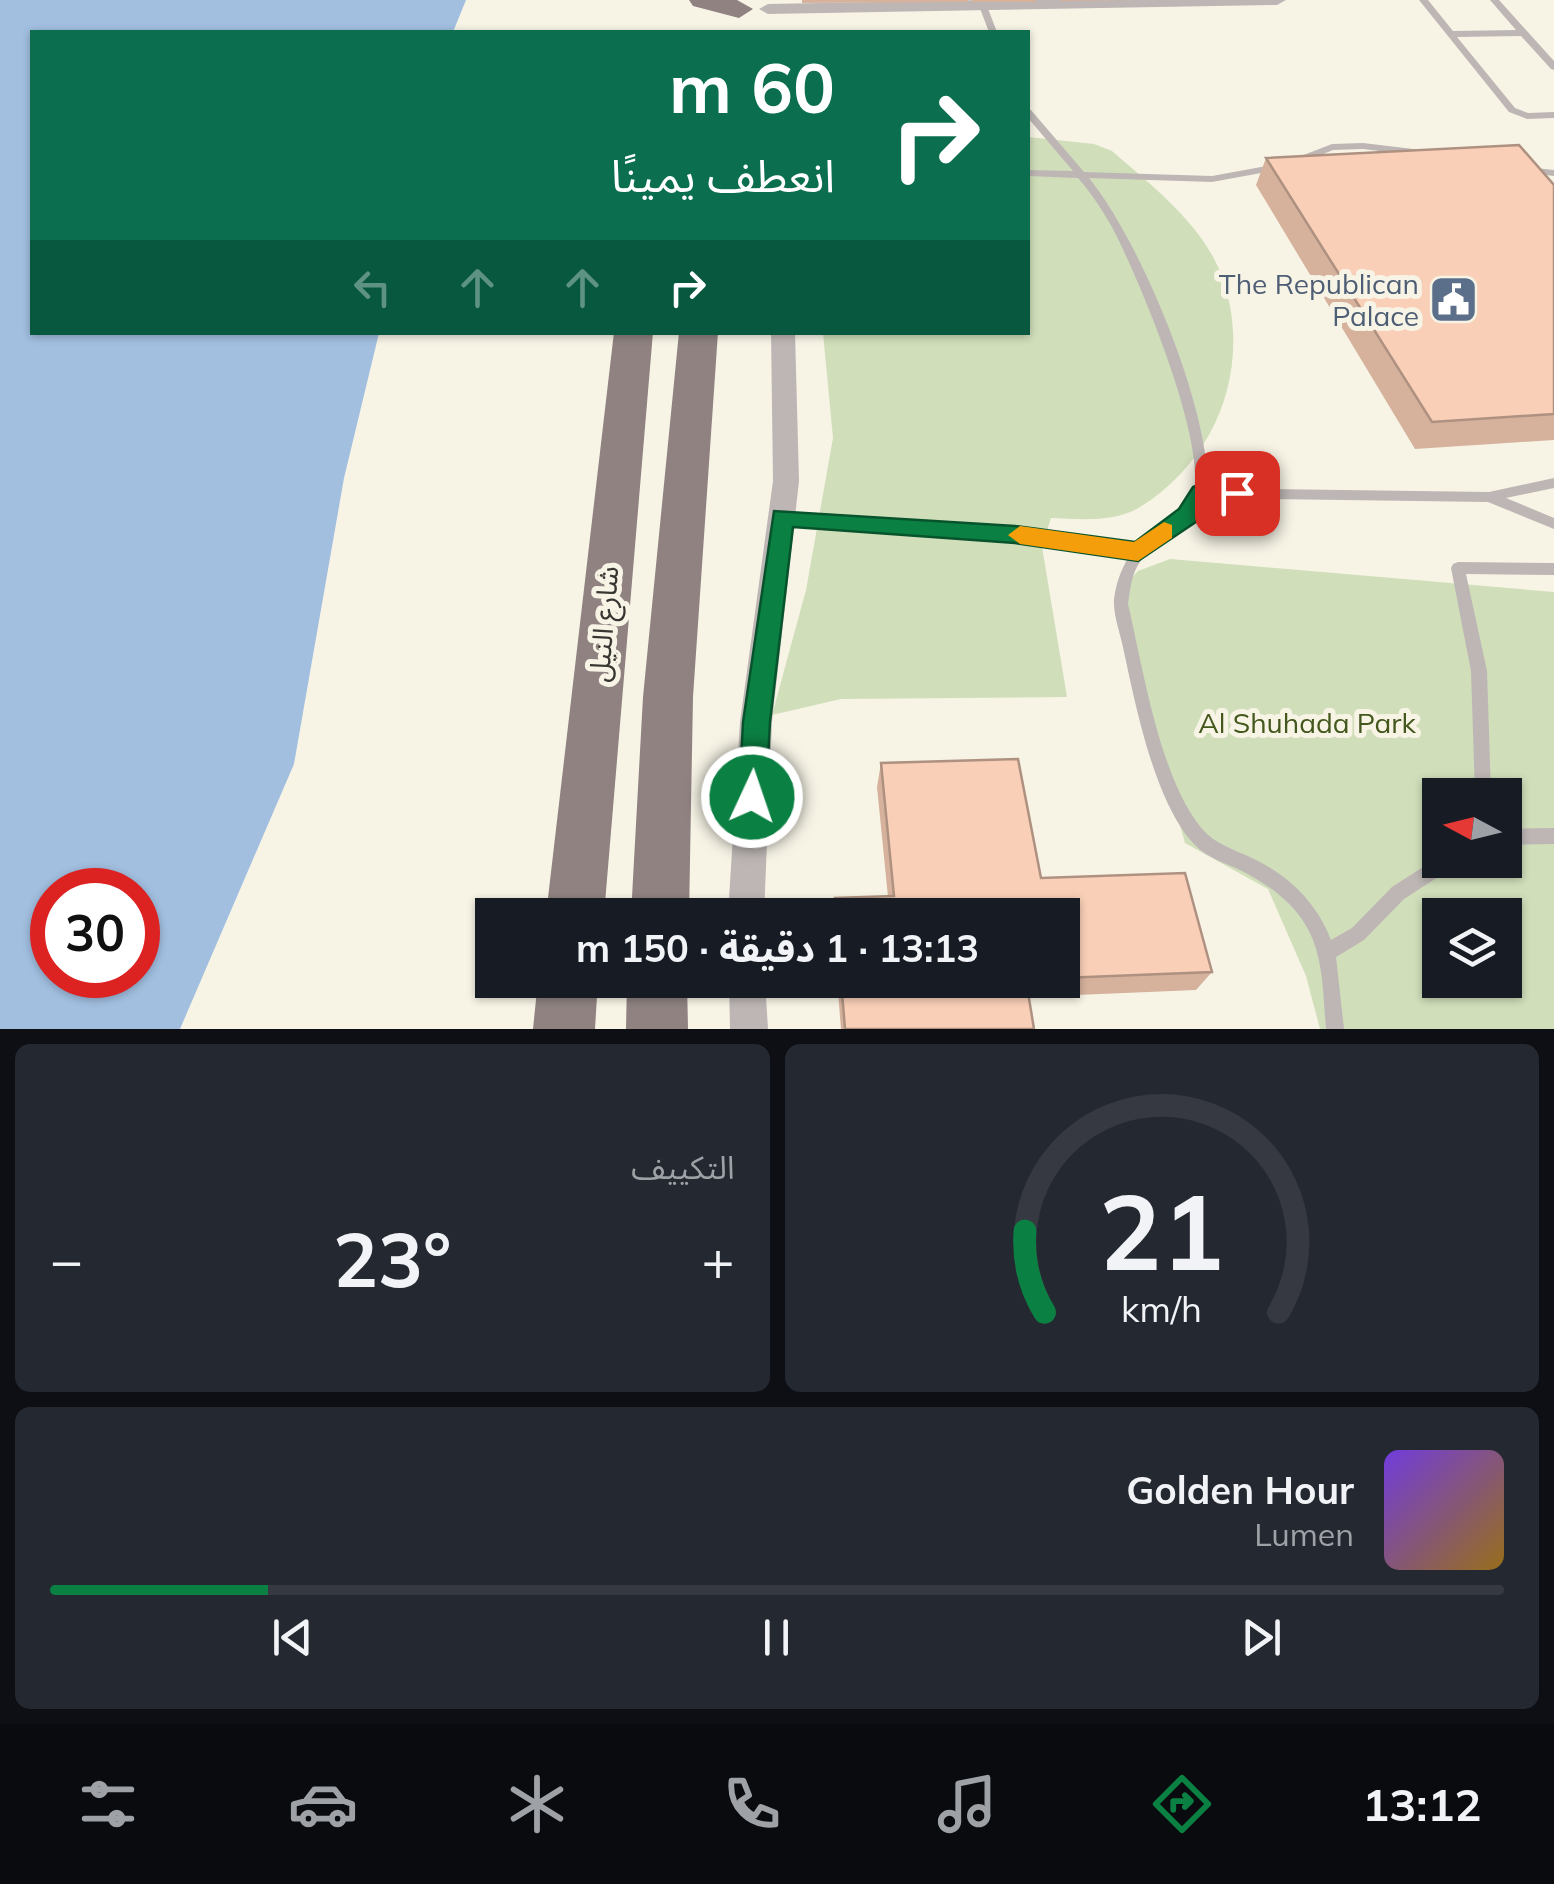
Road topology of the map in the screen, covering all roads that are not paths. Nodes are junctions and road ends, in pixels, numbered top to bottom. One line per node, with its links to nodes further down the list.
1 (1277, 0): 5 (street)
2 (1423, 0): 10 (lane)
3 (1494, 0): 9 (lane)
4 (695, 5): 6 (main road)
5 (983, 6): 6 (street); 8 (lane)
6 (750, 10): 7 (street)
7 (768, 30)
8 (992, 30)
9 (1523, 33): 10 (lane); 11 (lane)
10 (1451, 34): 13 (lane)
11 (1554, 67)
12 (1030, 114): 20 (lane)
13 (1554, 115)
14 (1436, 156): 15 (lane)
15 (1300, 160): 16 (lane); 20 (lane)
16 (1318, 168)
17 (1517, 169): 19 (lane)
18 (1030, 173): 20 (lane)
19 (1554, 173)
20 (1080, 174): 25 (lane)
21 (634, 335): 35 (main road, شارع النيل)
22 (699, 335): 36 (main road)
23 (782, 335): 27 (street)
24 (1554, 483): 26 (lane)
25 (1201, 493): 26 (lane); 29 (lane)
26 (1489, 497): 28 (lane)
27 (782, 517): 29 (lane); 37 (street)
28 (1554, 524)
29 (1138, 552): 38 (lane)
30 (1554, 569): 31 (lane)
31 (1482, 778)
32 (1522, 836): 33 (lane)
33 (1554, 836)
34 (1422, 877): 38 (lane)
35 (577, 898)
36 (661, 898)
37 (747, 898)
38 (1329, 951): 45 (lane)
39 (567, 998): 42 (main road)
40 (658, 998): 43 (main road)
41 (748, 998): 44 (street)
42 (564, 1029)
43 (657, 1029)
44 (748, 1029)
45 (1336, 1029)

